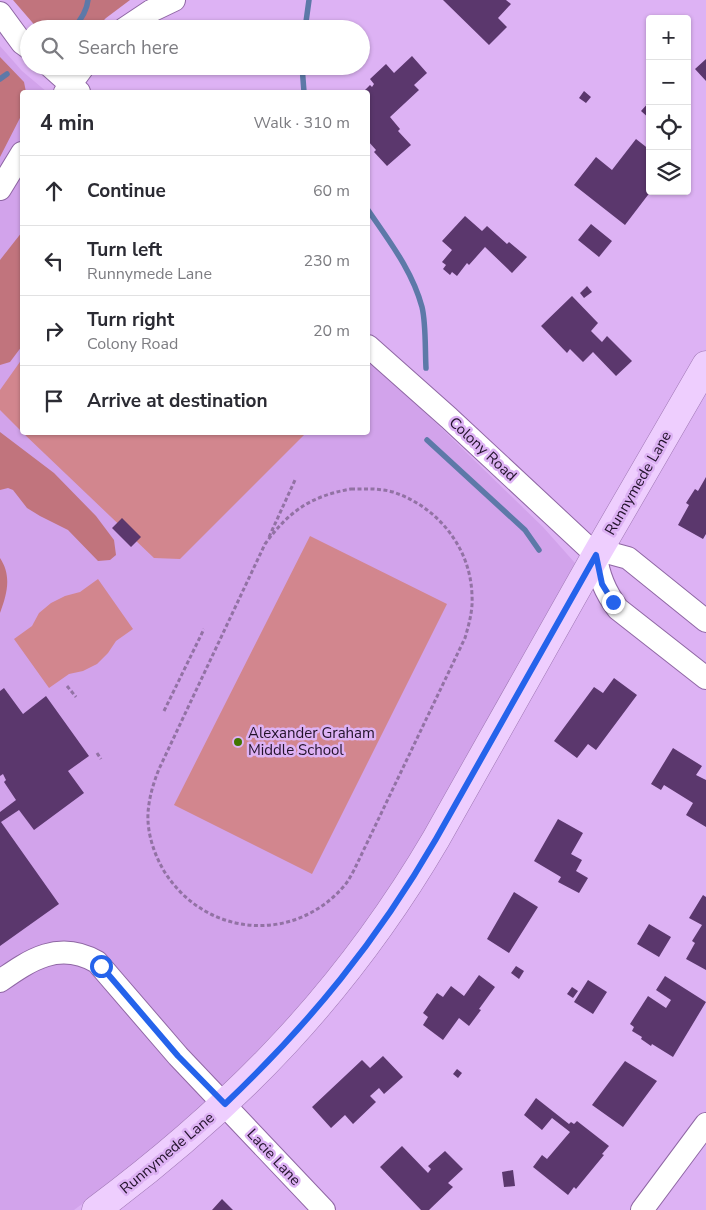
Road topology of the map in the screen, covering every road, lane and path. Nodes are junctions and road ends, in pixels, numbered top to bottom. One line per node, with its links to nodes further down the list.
1 (174, 0): 3 (street)
2 (0, 13): 4 (street)
3 (138, 20)
4 (20, 40)
5 (58, 75): 7 (street)
6 (79, 75): 7 (street)
7 (71, 90)
8 (20, 156): 9 (street)
9 (0, 189)
10 (370, 348): 14 (street, Colony Road)
11 (706, 365): 14 (main road, Runnymede Lane)
12 (295, 480): 13 (path)
13 (266, 544): 13 (path)
14 (596, 555): 15 (street); 17 (street); 24 (main road, Runnymede Lane)
15 (706, 621)
16 (204, 629): 20 (path)
17 (706, 678)
18 (67, 686): 19 (path)
19 (76, 697)
20 (164, 711)
21 (97, 753): 22 (path)
22 (101, 759)
23 (0, 981): 24 (street, Lacie Lane)
24 (225, 1104): 26 (main road, Runnymede Lane); 27 (street, Lacie Lane)
25 (706, 1124): 28 (street)
26 (96, 1210)
27 (324, 1210)
28 (642, 1210)

